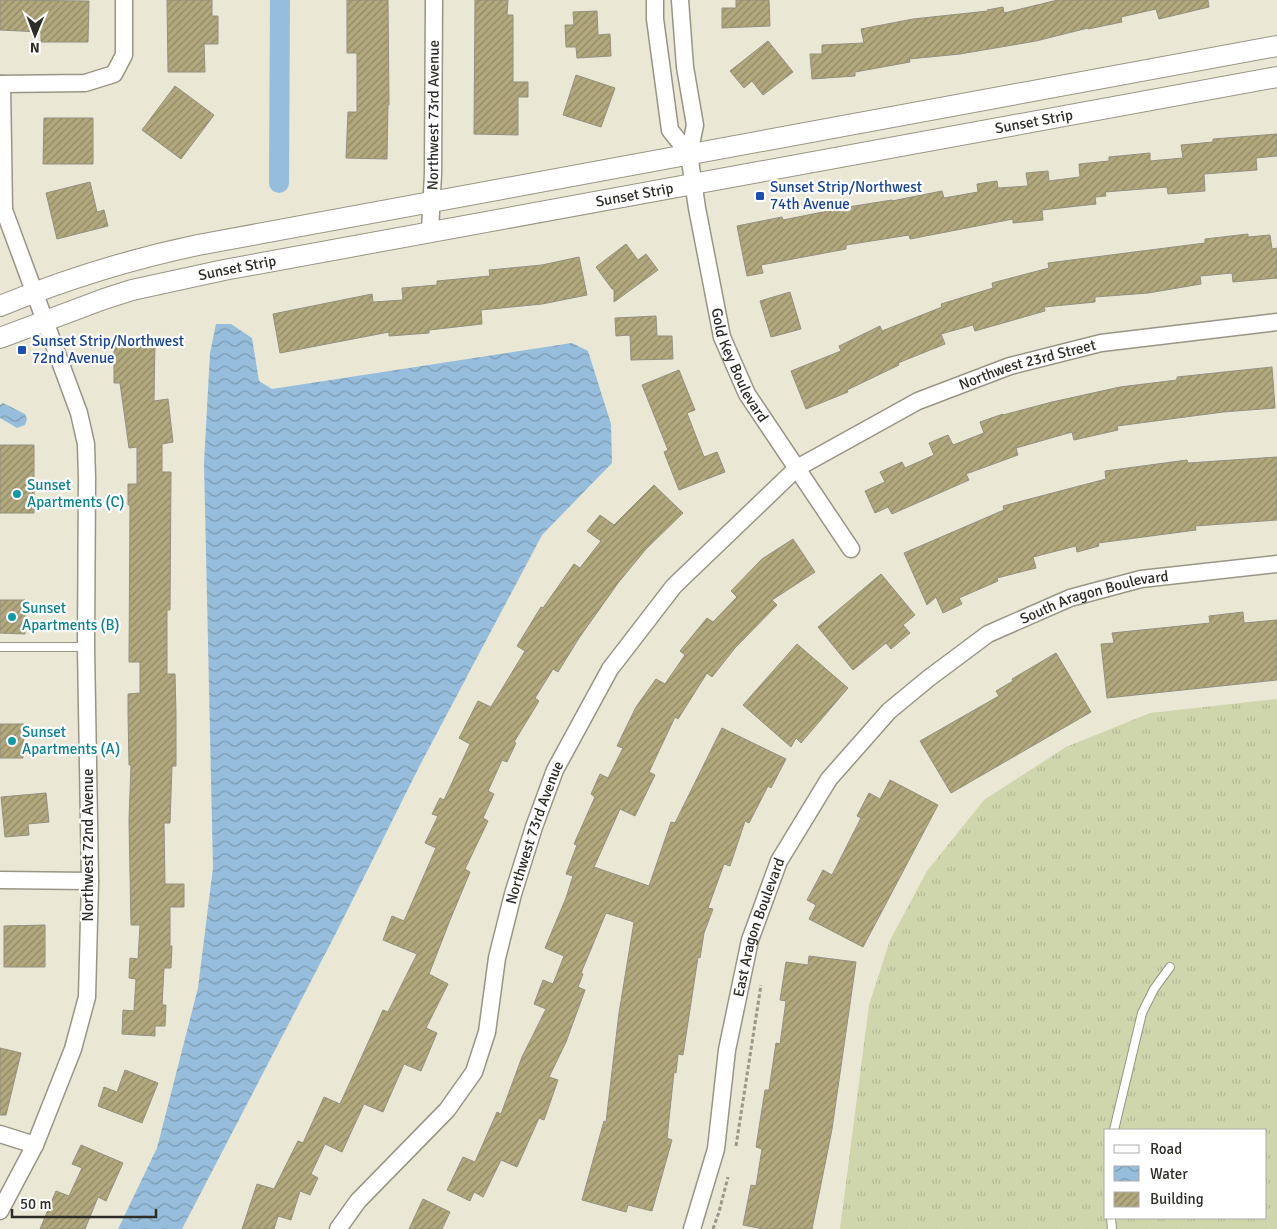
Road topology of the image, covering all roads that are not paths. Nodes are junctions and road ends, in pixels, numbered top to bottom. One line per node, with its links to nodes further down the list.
1 (124, 0): 7 (street)
2 (434, 0): 10 (street, Northwest 73rd Avenue)
3 (655, 0): 8 (street)
4 (680, 0): 8 (street, Gold Key Boulevard)
5 (1277, 46): 8 (street, Sunset Strip)
6 (1277, 77): 9 (street, Sunset Strip)
7 (1, 84): 12 (street, Northwest 72nd Avenue)
8 (689, 154): 9 (street, Gold Key Boulevard); 10 (street, Sunset Strip)
9 (693, 184): 11 (street, Sunset Strip); 17 (street, Gold Key Boulevard)
10 (432, 201): 11 (street, Northwest 73rd Avenue); 12 (street, Sunset Strip)
11 (430, 231): 14 (street, Sunset Strip)
12 (35, 293): 13 (street, Sunset Strip); 14 (street, Northwest 72nd Avenue)
13 (0, 306)
14 (46, 320): 16 (street, Sunset Strip); 20 (street, Northwest 72nd Avenue)
15 (1277, 322): 17 (street, Northwest 23rd Street)
16 (0, 338)
17 (797, 468): 18 (street, Gold Key Boulevard); 30 (street, Northwest 73rd Avenue)
18 (851, 549)
19 (1277, 564): 22 (street, South Aragon Boulevard)
20 (86, 646): 21 (lane); 24 (street, Northwest 72nd Avenue)
21 (0, 647)
22 (929, 678): 31 (street, East Aragon Boulevard)
23 (0, 880): 24 (street)
24 (90, 881): 28 (street, Northwest 72nd Avenue)
25 (1170, 967): 26 (lane)
26 (1114, 1129)
27 (0, 1134): 28 (street)
28 (35, 1145): 29 (street, Northwest 72nd Avenue)
29 (0, 1212)
30 (338, 1229)
31 (692, 1229)

